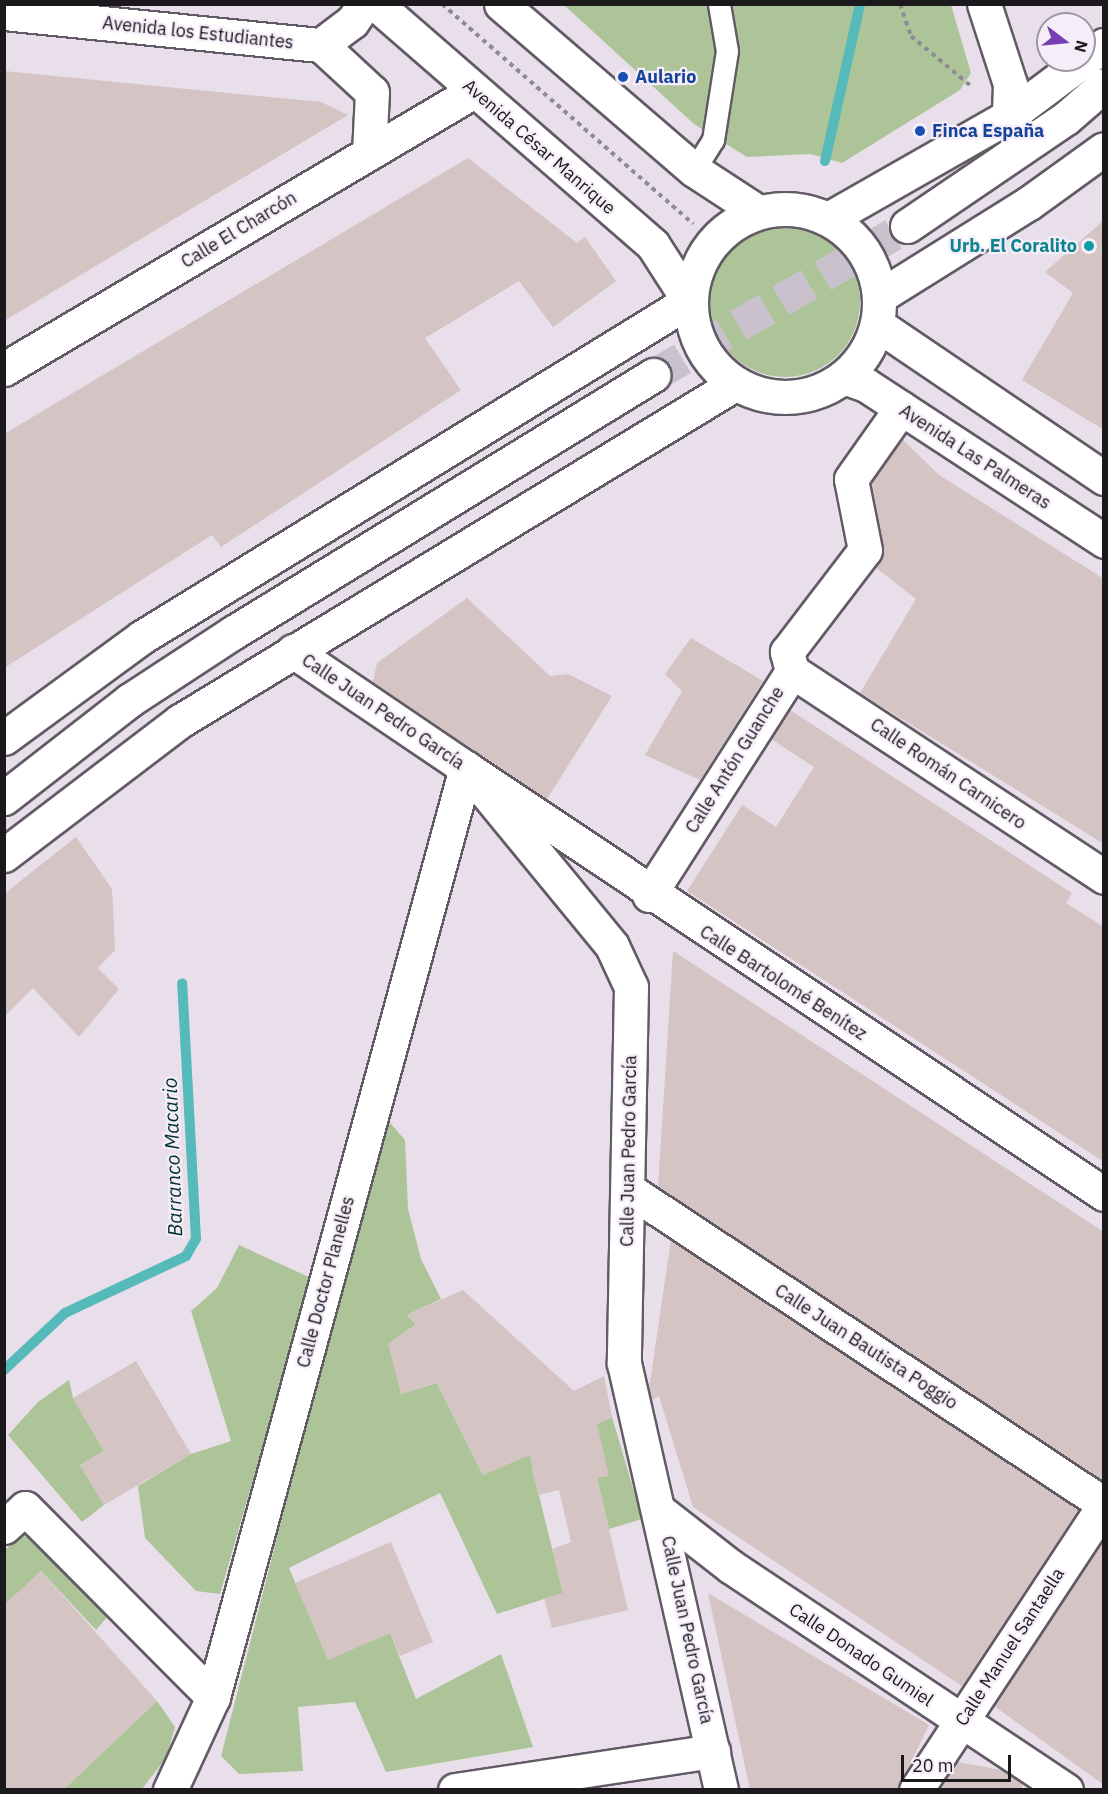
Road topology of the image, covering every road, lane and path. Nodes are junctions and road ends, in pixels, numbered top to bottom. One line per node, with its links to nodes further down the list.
1 (364, 4): 9 (street)
2 (376, 4): 13 (street, Avenida César Manrique)
3 (442, 4): 20 (path)
4 (501, 4): 17 (street)
5 (719, 4): 17 (lane)
6 (900, 4): 12 (path)
7 (984, 4): 14 (street)
8 (4, 13): 9 (street, Avenida los Estudiantes)
9 (321, 45): 16 (street)
10 (1104, 45): 14 (street)
11 (1104, 85): 21 (street)
12 (971, 86)
13 (474, 91): 16 (street, Calle El Charcón); 22 (street, Avenida César Manrique)
14 (1010, 116): 19 (street)
15 (1104, 149): 23 (street)
16 (369, 153): 24 (street, Calle El Charcón)
17 (694, 170): 18 (street)
18 (757, 211): 19 (street); 22 (street)
19 (830, 218): 23 (street)
20 (693, 224)
21 (908, 226)
22 (689, 301): 27 (street); 33 (street)
23 (879, 310): 26 (street); 29 (street)
24 (4, 369)
25 (654, 375): 35 (street)
26 (843, 377): 27 (street); 28 (street, Avenida Las Palmeras)
27 (735, 384): 31 (street)
28 (901, 408): 30 (street, Avenida Las Palmeras); 32 (street, Calle Antón Guanche)
29 (1104, 478)
30 (1104, 541)
31 (293, 651): 34 (street, Calle Juan Pedro García); 36 (street)
32 (792, 671): 37 (street, Calle Román Carnicero); 38 (street, Calle Antón Guanche)
33 (4, 738)
34 (466, 768): 38 (street, Calle Bartolomé Benítez); 39 (street, Calle Juan Pedro García); 44 (street, Calle Doctor Planelles)
35 (4, 798)
36 (4, 855)
37 (1104, 877)
38 (650, 895): 40 (street, Calle Bartolomé Benítez)
39 (628, 1190): 41 (street, Calle Juan Bautista Poggio); 42 (street, Calle Juan Pedro García)
40 (1104, 1194)
41 (1104, 1504): 45 (street, Calle Manuel Santaella)
42 (662, 1513): 45 (street, Calle Donado Gumiel); 46 (street, Calle Juan Pedro García)
43 (15, 1518): 44 (street)
44 (213, 1697): 47 (street, Calle Doctor Planelles)
45 (960, 1721): 50 (street, Calle Manuel Santaella); 51 (street, Calle Donado Gumiel)
46 (712, 1751): 48 (street); 49 (street, Calle Juan Pedro García)
47 (170, 1790)
48 (455, 1790)
49 (720, 1790)
50 (916, 1790)
51 (1065, 1790)

